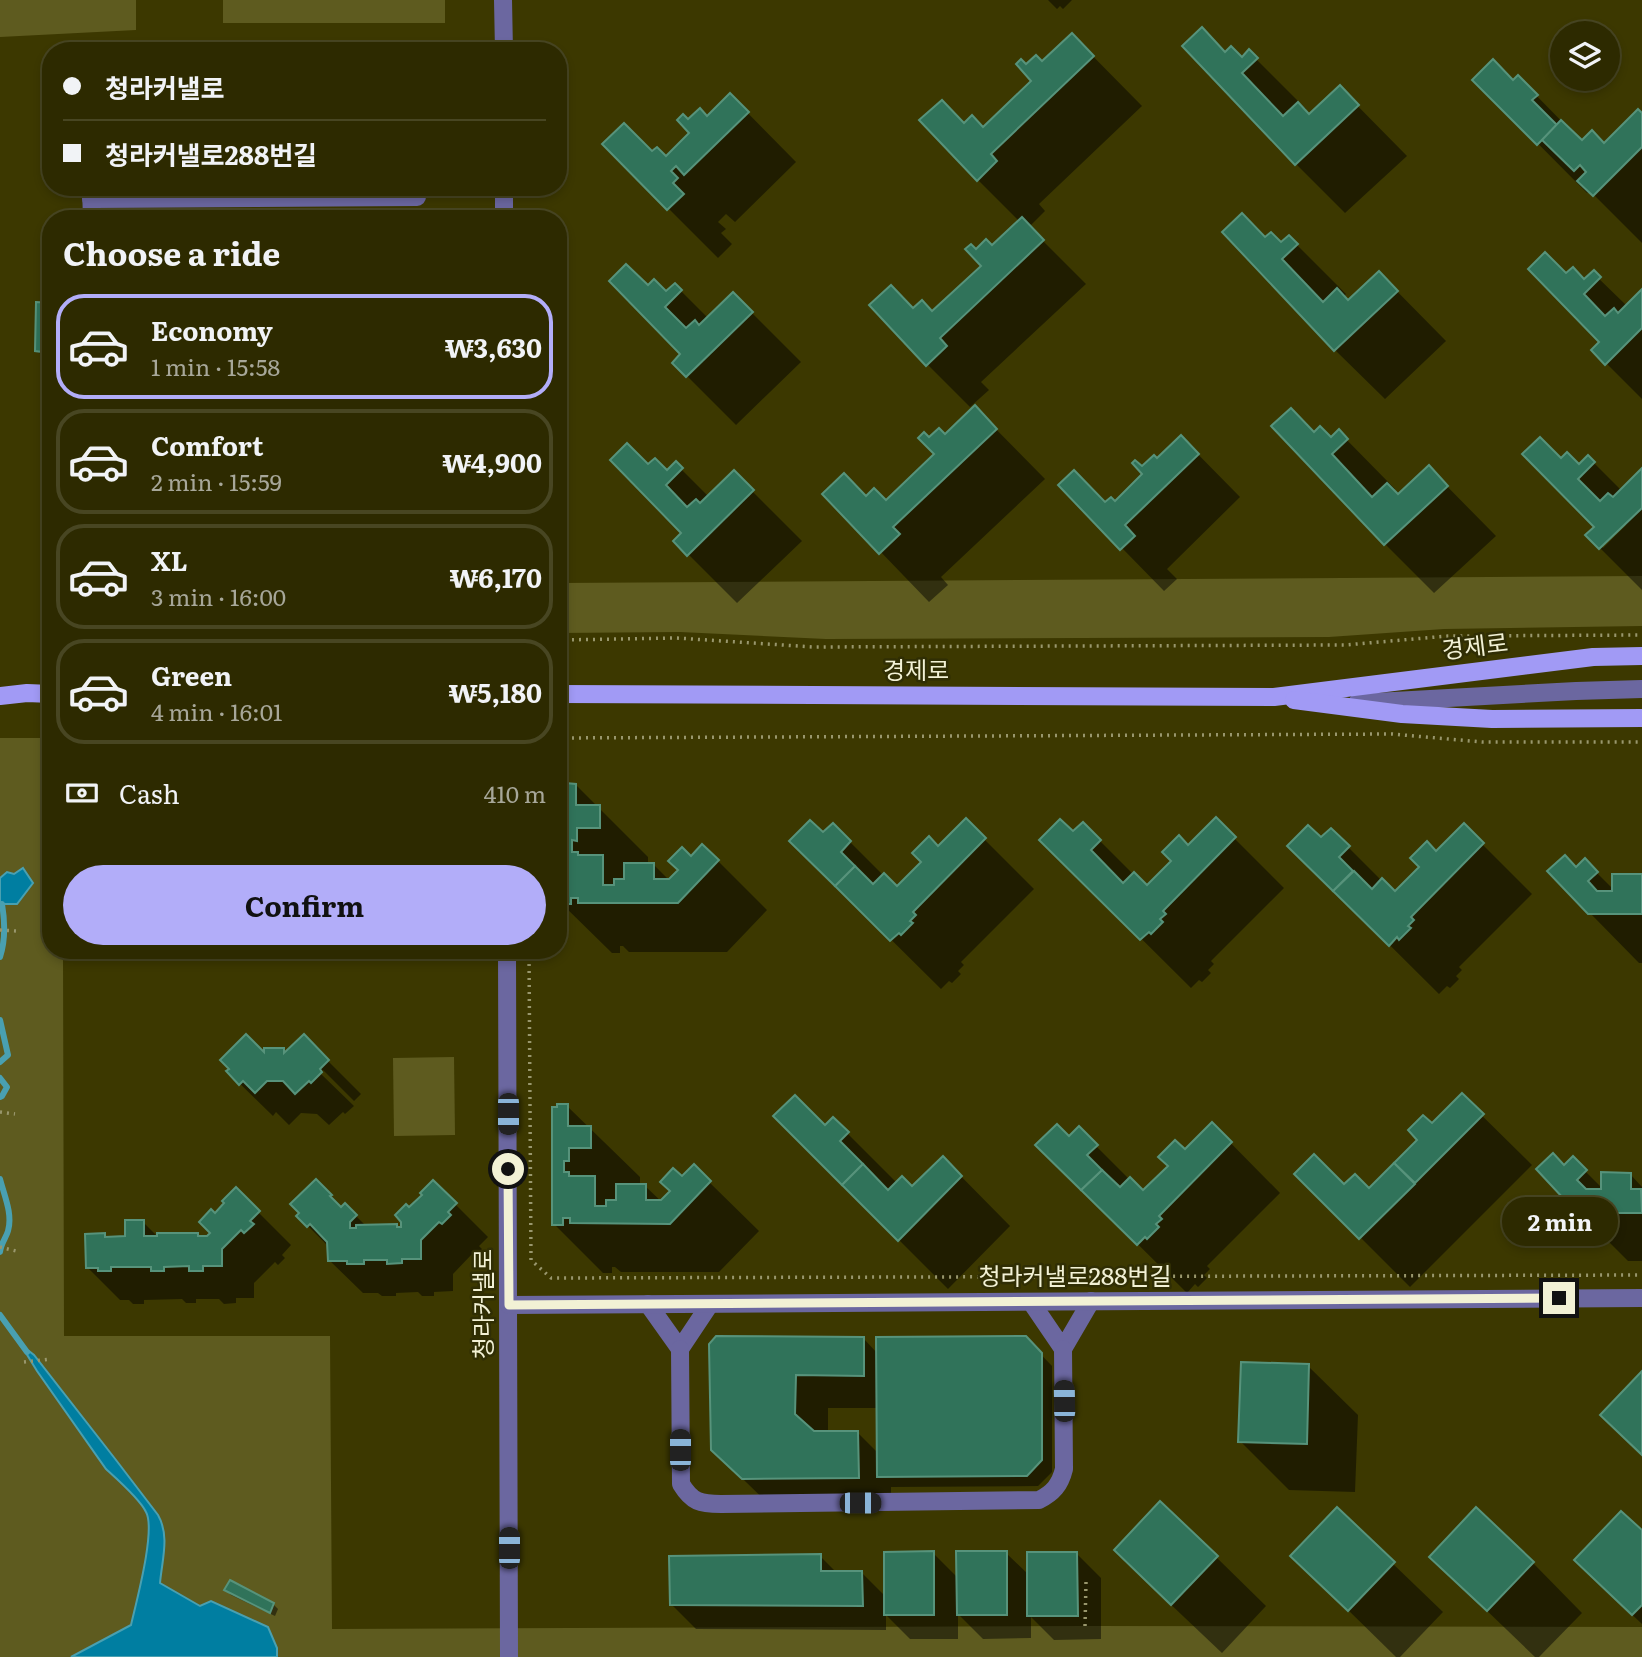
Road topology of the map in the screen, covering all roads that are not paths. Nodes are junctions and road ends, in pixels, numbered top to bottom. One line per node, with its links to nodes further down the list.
1 (503, 0): 2 (street)
2 (504, 42)
3 (336, 196): 4 (street)
4 (417, 196)
5 (1642, 656): 12 (main road, 경제로)
6 (0, 688): 8 (main road)
7 (1642, 689): 13 (street)
8 (27, 693): 9 (main road); 11 (main road)
9 (42, 694)
10 (567, 694): 12 (main road, 경제로)
11 (0, 696)
12 (1274, 697): 13 (main road, 경제로)
13 (1326, 705): 14 (main road, 경제로)
14 (1642, 718)
15 (507, 959): 21 (street, 청라커낼로)
16 (1642, 1298): 17 (street, 청라커낼로288번길)
17 (1091, 1301): 18 (street, 청라커낼로288번길); 23 (street)
18 (1031, 1302): 20 (street, 청라커낼로288번길); 23 (street)
19 (648, 1304): 20 (street, 청라커낼로288번길); 21 (street, 청라커낼로288번길); 22 (street)
20 (710, 1304): 22 (street)
21 (509, 1305): 24 (street, 청라커낼로)
22 (680, 1349): 23 (street)
23 (1063, 1349)
24 (509, 1657)

